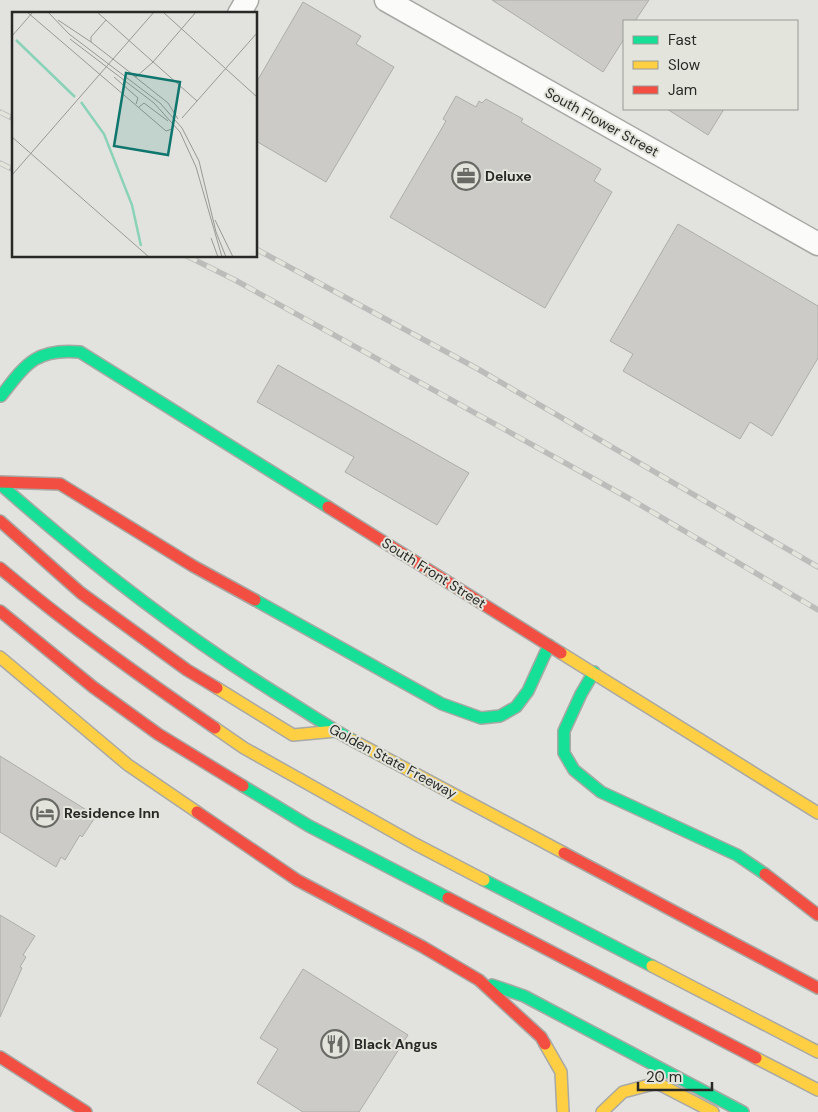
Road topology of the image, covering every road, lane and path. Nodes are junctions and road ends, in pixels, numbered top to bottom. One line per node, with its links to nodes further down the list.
1 (247, 0): 3 (street)
2 (386, 0): 4 (street, South Flower Street)
3 (240, 12)
4 (818, 244)
5 (1, 396): 10 (main road, South Front Street)
6 (0, 483): 10 (main road); 13 (main road, Golden State Freeway)
7 (0, 521): 13 (main road)
8 (0, 568): 18 (main road)
9 (0, 612): 20 (main road)
10 (549, 645): 12 (main road, South Front Street)
11 (0, 657): 16 (main road)
12 (594, 672): 14 (main road, South Front Street); 15 (main road)
13 (336, 731): 17 (main road, Golden State Freeway)
14 (818, 813)
15 (818, 915)
16 (478, 980): 22 (main road); 25 (main road)
17 (818, 988)
18 (818, 1052)
19 (0, 1057): 21 (main road)
20 (818, 1090)
21 (77, 1109)
22 (563, 1112)
23 (602, 1112): 24 (main road)
24 (713, 1112)
25 (743, 1112)

